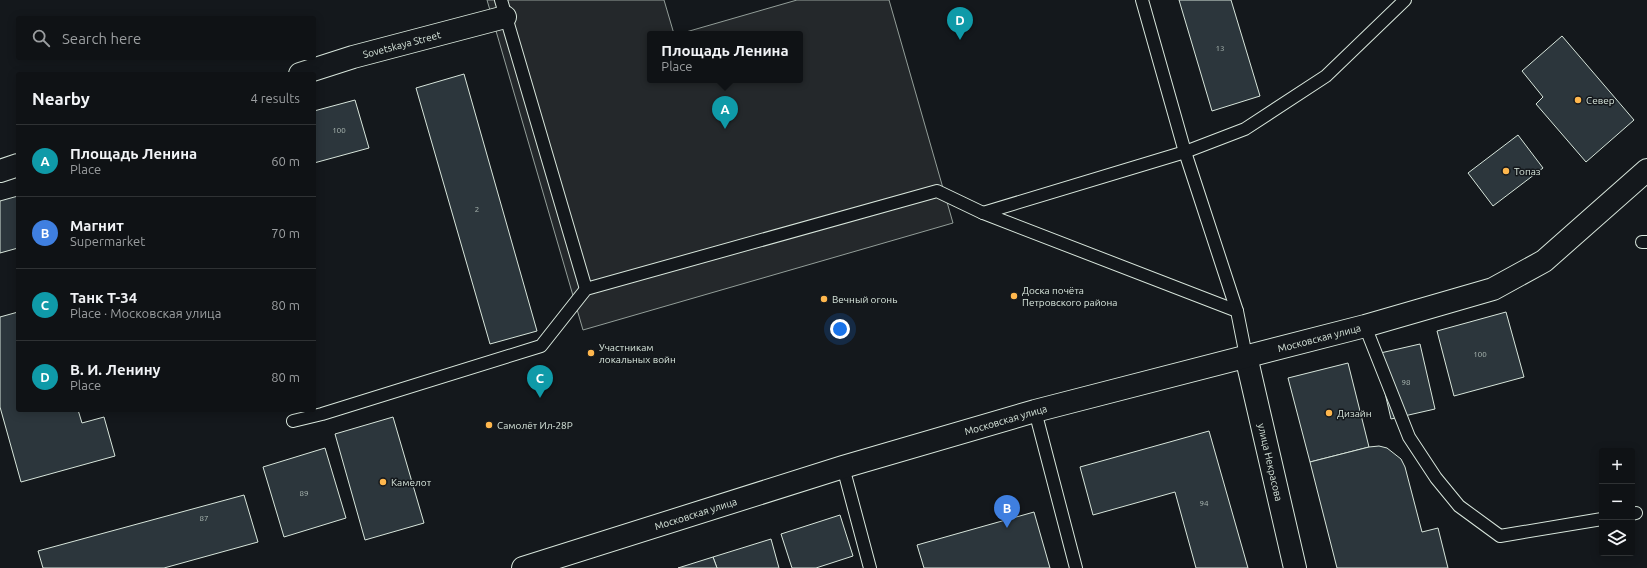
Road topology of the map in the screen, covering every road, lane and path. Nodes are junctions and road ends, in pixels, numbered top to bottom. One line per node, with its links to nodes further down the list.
1 (1142, 0): 5 (lane)
2 (1405, 0): 5 (lane)
3 (503, 8): 4 (street, Sovetskaya Street); 10 (lane)
4 (306, 72)
5 (1185, 152): 9 (lane); 11 (lane)
6 (16, 166): 8 (street)
7 (1647, 170): 12 (street, Московская улица)
8 (0, 171)
9 (983, 213): 10 (lane); 11 (lane)
10 (586, 289): 15 (lane)
11 (1237, 312): 13 (lane)
12 (1365, 326): 13 (street, Московская улица); 17 (lane)
13 (1246, 356): 14 (street, Московская улица); 21 (street, улица Некрасова)
14 (1035, 411): 16 (street, Московская улица); 20 (lane)
15 (293, 421)
16 (843, 467): 18 (street, Московская улица); 19 (lane)
17 (1599, 520)
18 (525, 568)
19 (870, 568)
20 (1076, 568)
21 (1294, 568)

